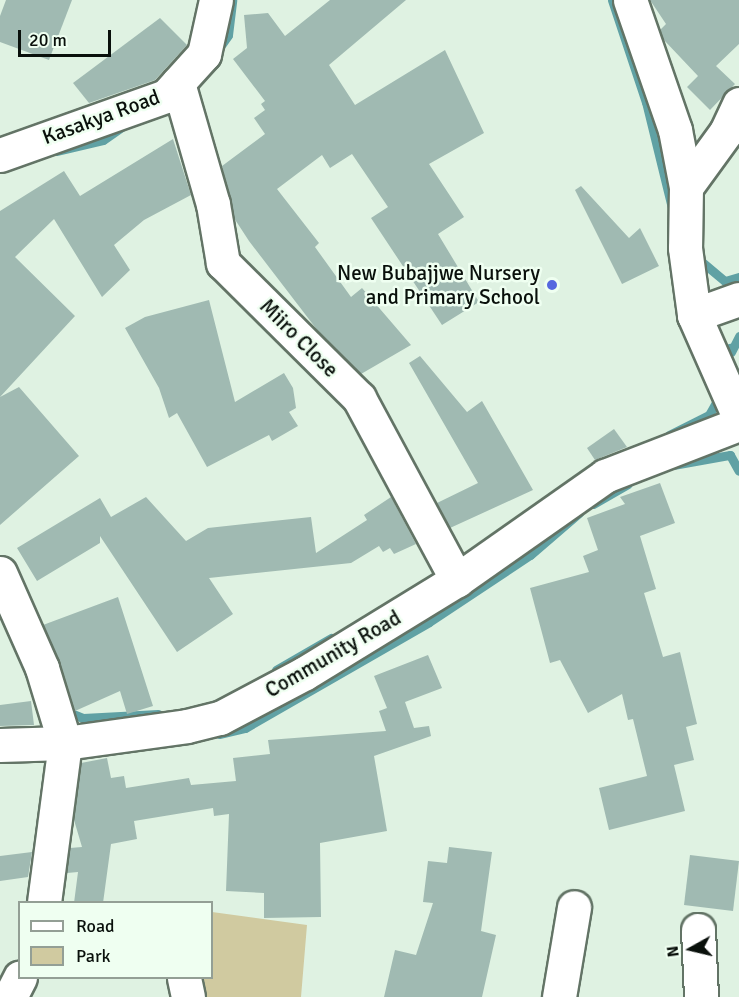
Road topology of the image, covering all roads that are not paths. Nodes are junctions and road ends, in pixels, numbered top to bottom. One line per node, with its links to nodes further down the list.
1 (216, 0): 3 (street, Kasakya Road)
2 (630, 0): 6 (street)
3 (178, 83): 5 (street, Kasakya Road); 12 (street, Miiro Close)
4 (739, 104): 6 (street)
5 (0, 155)
6 (686, 187): 8 (street)
7 (739, 298): 8 (street)
8 (694, 315): 9 (street)
9 (739, 417)
10 (739, 424): 12 (street, Community Road)
11 (0, 573): 13 (street)
12 (457, 580): 13 (street, Community Road)
13 (65, 743): 14 (street, Community Road); 15 (street)
14 (0, 745)
15 (44, 901)
16 (574, 907): 22 (street)
17 (698, 930): 23 (street)
18 (19, 979): 20 (street)
19 (184, 979): 21 (street)
20 (10, 997)
21 (188, 997)
22 (559, 997)
23 (701, 997)

